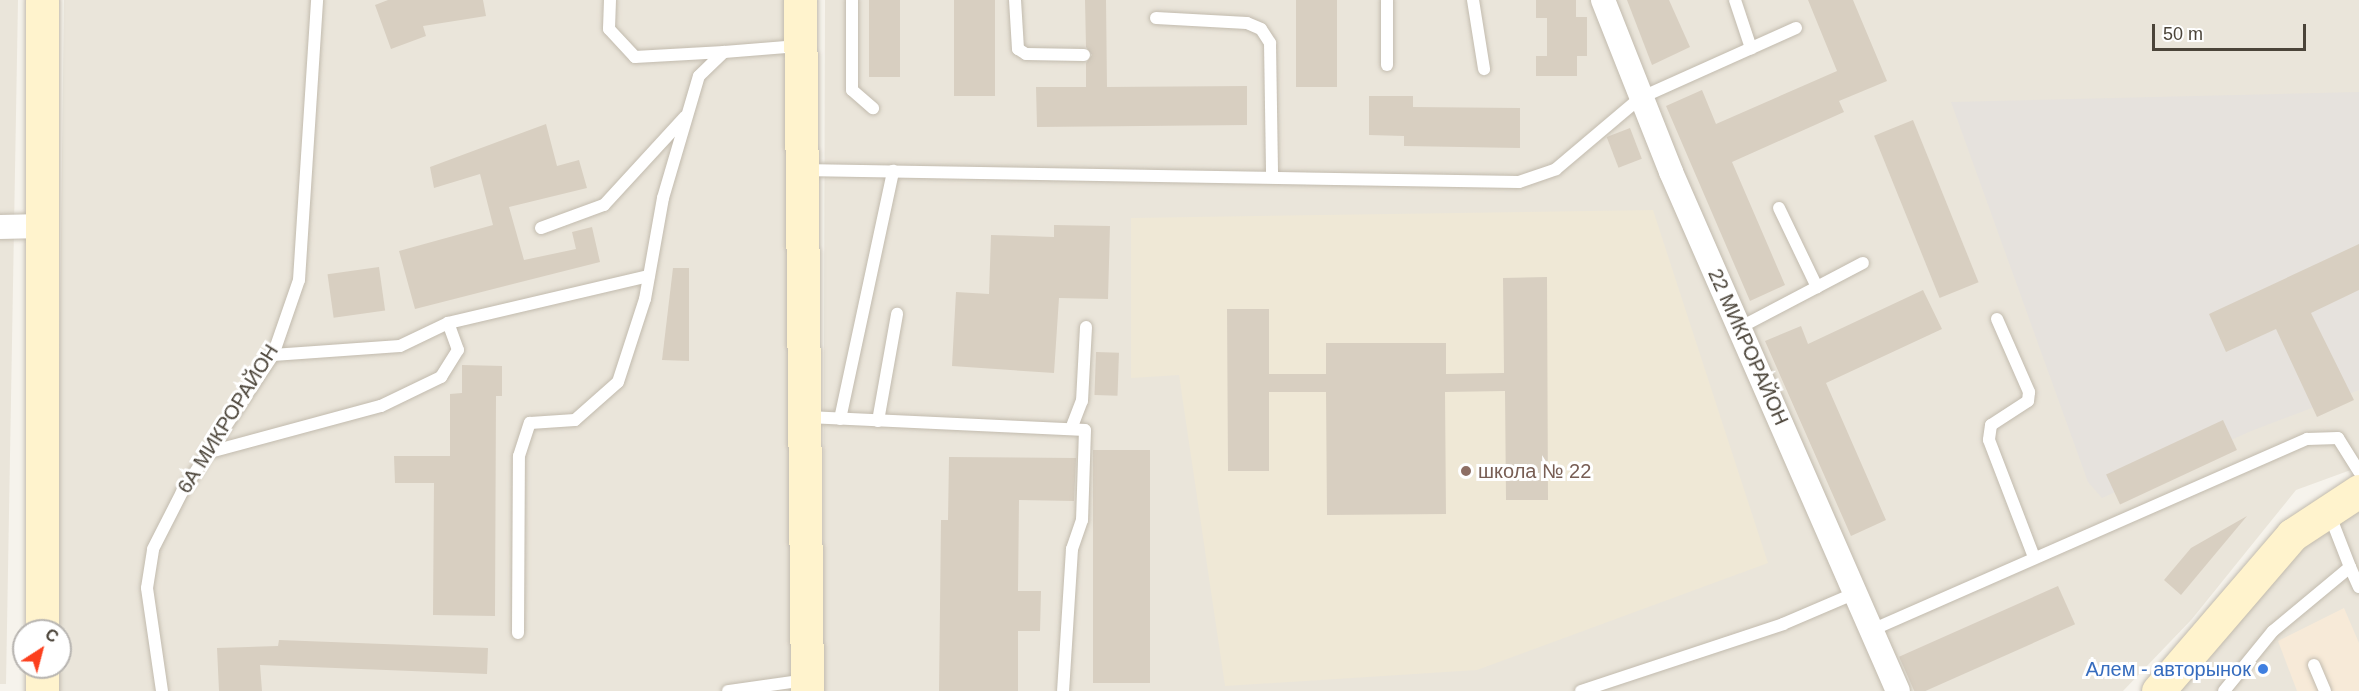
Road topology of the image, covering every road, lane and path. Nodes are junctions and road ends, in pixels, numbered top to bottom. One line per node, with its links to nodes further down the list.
1 (42, 0): 27 (street)
2 (317, 0): 37 (lane, 6А МИКРОРАЙОН)
3 (609, 0): 15 (lane)
4 (800, 0): 13 (street)
5 (852, 0): 20 (lane)
6 (1015, 0): 16 (lane)
7 (1387, 0): 17 (lane)
8 (1473, 0): 18 (lane)
9 (1603, 0): 19 (street, 22 МИКРОРАЙОН)
10 (1735, 0): 14 (lane)
11 (1156, 18): 24 (lane)
12 (1796, 28): 14 (lane)
13 (800, 46): 15 (lane); 22 (street)
14 (1751, 48): 19 (lane)
15 (724, 52): 21 (lane)
16 (1084, 55)
17 (1387, 65)
18 (1484, 69)
19 (1640, 98): 24 (lane); 36 (street, 22 МИКРОРАЙОН)
20 (873, 108)
21 (688, 114): 28 (lane); 30 (lane)
22 (801, 170): 23 (lane); 38 (street)
23 (893, 171): 24 (lane); 39 (lane)
24 (1272, 175)
25 (1779, 208): 31 (lane)
26 (0, 226): 27 (street)
27 (42, 226): 50 (street)
28 (541, 228)
29 (1863, 263): 31 (lane)
30 (650, 276): 34 (lane); 52 (lane)
31 (1817, 288): 36 (lane)
32 (897, 314): 40 (lane)
33 (1997, 319): 46 (lane)
34 (448, 323): 37 (lane); 42 (lane)
35 (1086, 327): 41 (lane)
36 (1739, 328): 49 (street, 22 МИКРОРАЙОН)
37 (273, 355): 42 (lane, 6А МИКРОРАЙОН)
38 (808, 417): 39 (lane); 54 (street)
39 (840, 419): 40 (lane)
40 (878, 421): 41 (lane)
41 (1071, 429): 57 (lane)
42 (210, 452): 55 (lane, 6А МИКРОРАЙОН)
43 (2359, 472): 46 (lane)
44 (2359, 491): 45 (street)
45 (2327, 509): 47 (lane); 60 (street)
46 (2034, 557): 51 (lane)
47 (2350, 567): 48 (lane); 61 (lane)
48 (2359, 587)
49 (1858, 592): 51 (street, 22 МИКРОРАЙОН); 58 (lane)
50 (42, 619)
51 (1874, 629): 59 (street, 22 МИКРОРАЙОН)
52 (518, 633)
53 (2314, 665): 62 (lane)
54 (807, 685): 56 (lane)
55 (162, 691)
56 (728, 691)
57 (1063, 691)
58 (1581, 691)
59 (1899, 691)
60 (2158, 691)
61 (2224, 691)
62 (2325, 691)

